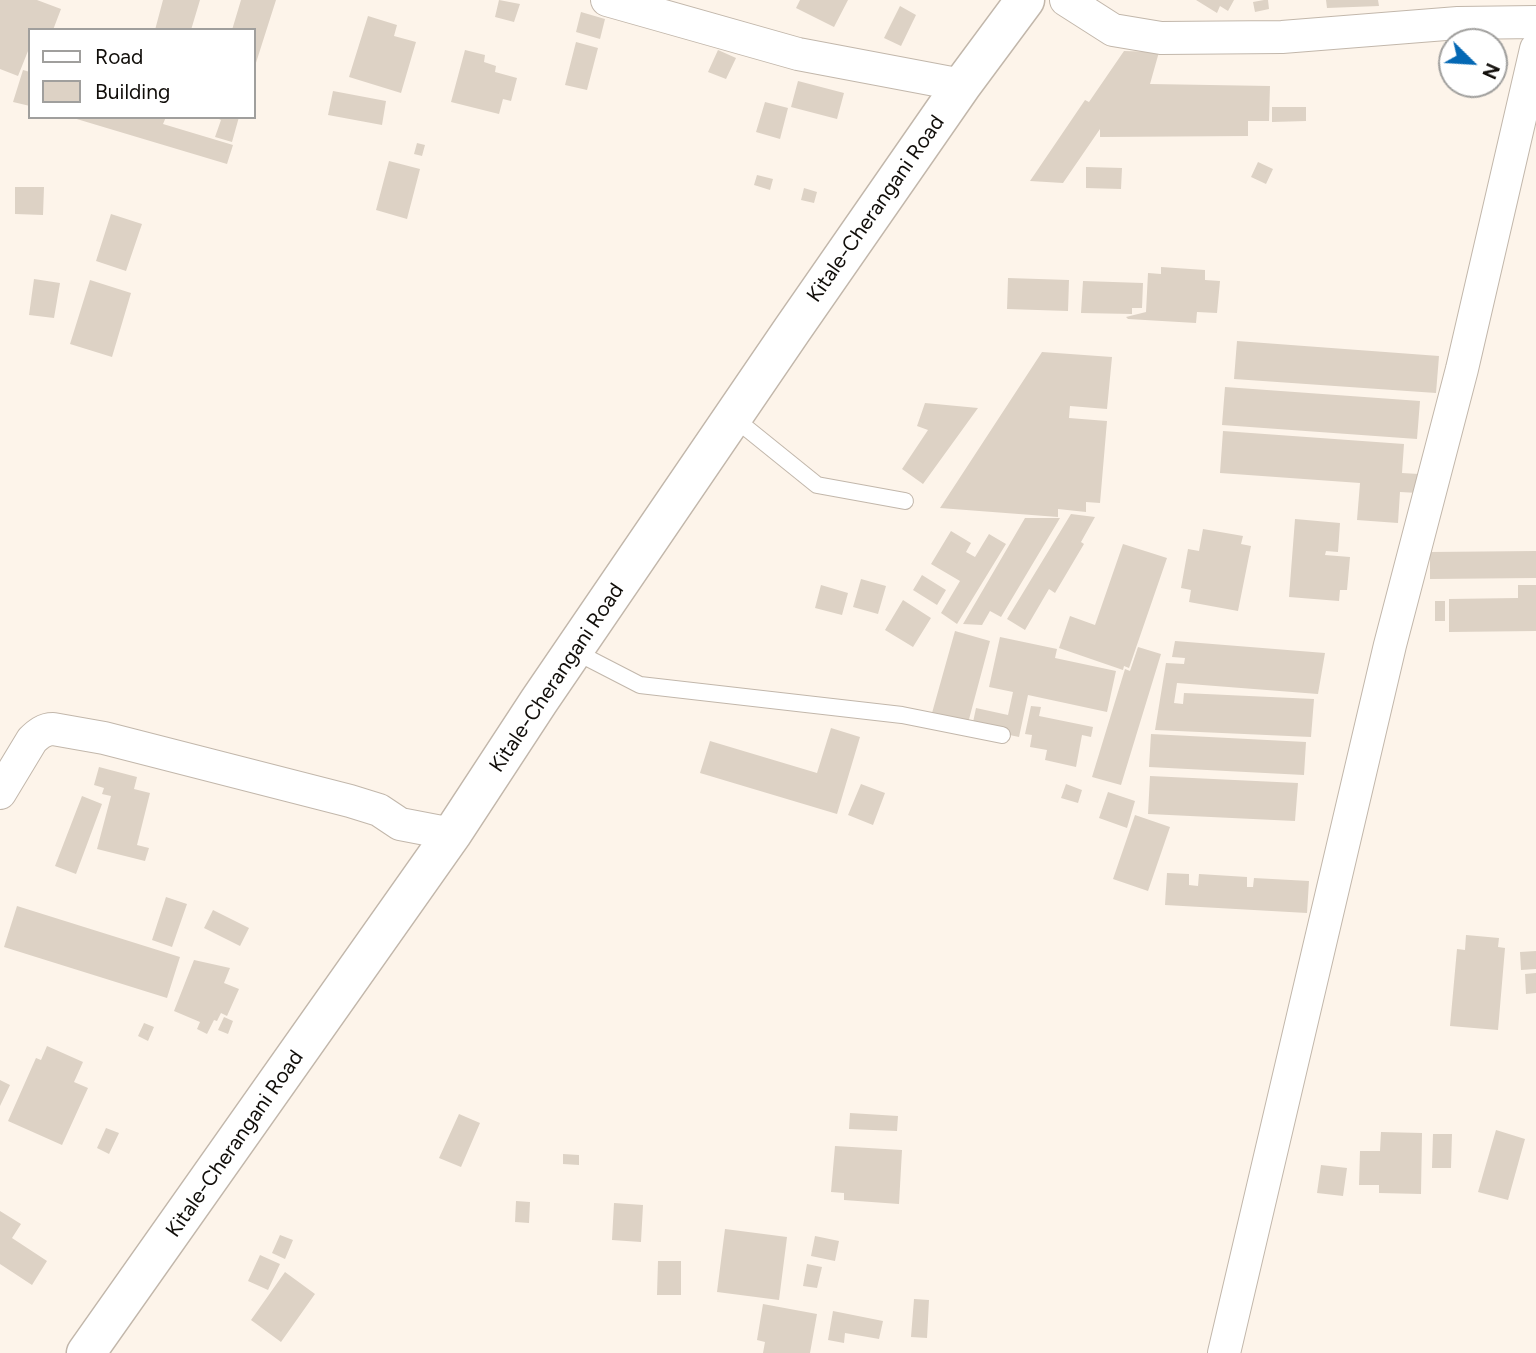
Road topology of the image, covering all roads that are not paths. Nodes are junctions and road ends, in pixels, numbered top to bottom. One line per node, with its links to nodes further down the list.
1 (607, 0): 6 (street)
2 (1025, 0): 6 (main road, Kitale-Cherangani Road)
3 (1066, 0): 4 (street)
4 (1536, 22)
5 (1536, 49): 14 (street)
6 (962, 85): 7 (main road, Kitale-Cherangani Road)
7 (734, 418): 8 (lane); 9 (main road, Kitale-Cherangani Road)
8 (905, 501)
9 (574, 651): 10 (lane); 12 (main road, Kitale-Cherangani Road)
10 (1002, 735)
11 (0, 793): 12 (street)
12 (452, 834): 13 (main road, Kitale-Cherangani Road)
13 (86, 1353)
14 (1224, 1353)

